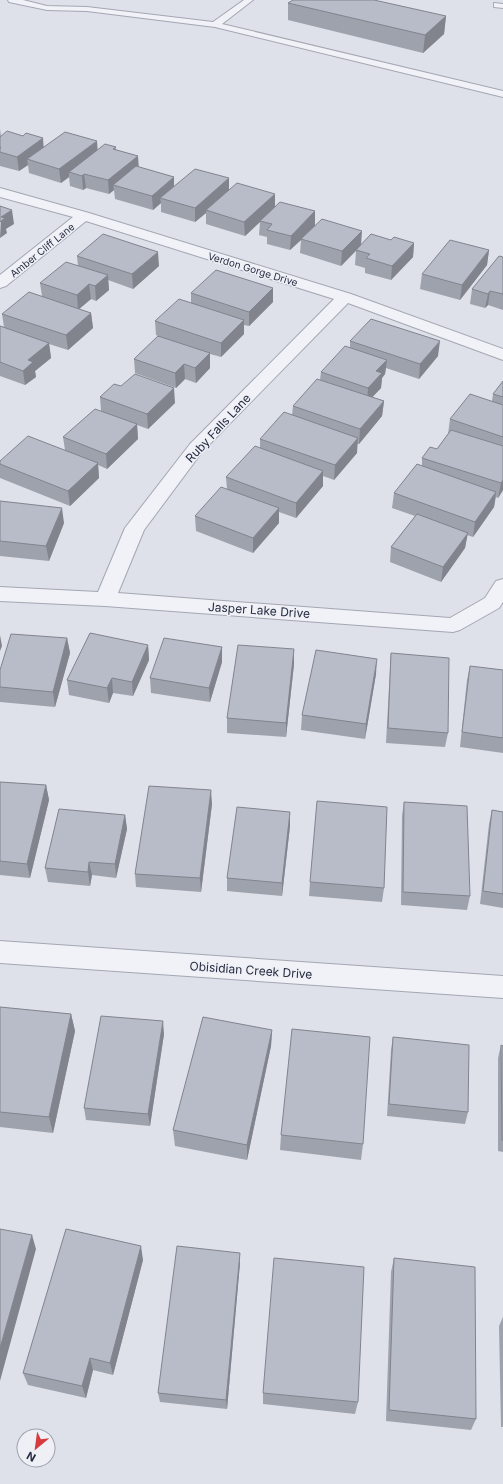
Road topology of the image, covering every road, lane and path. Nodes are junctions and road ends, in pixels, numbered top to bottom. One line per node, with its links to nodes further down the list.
1 (12, 0): 4 (lane)
2 (59, 0): 4 (lane)
3 (249, 0): 5 (lane)
4 (87, 9): 5 (lane)
5 (215, 25): 6 (lane)
6 (503, 94)
7 (0, 192): 8 (street, Verdon Gorge Drive)
8 (84, 216): 9 (street, Amber Cliff Lane); 10 (street, Verdon Gorge Drive)
9 (0, 283)
10 (345, 297): 11 (street, Verdon Gorge Drive); 14 (street, Ruby Falls Lane)
11 (503, 355)
12 (503, 586): 14 (street, Jasper Lake Drive)
13 (0, 594): 14 (street, Jasper Lake Drive)
14 (106, 599)
15 (0, 952): 16 (street, Obisidian Creek Drive)
16 (503, 987)

